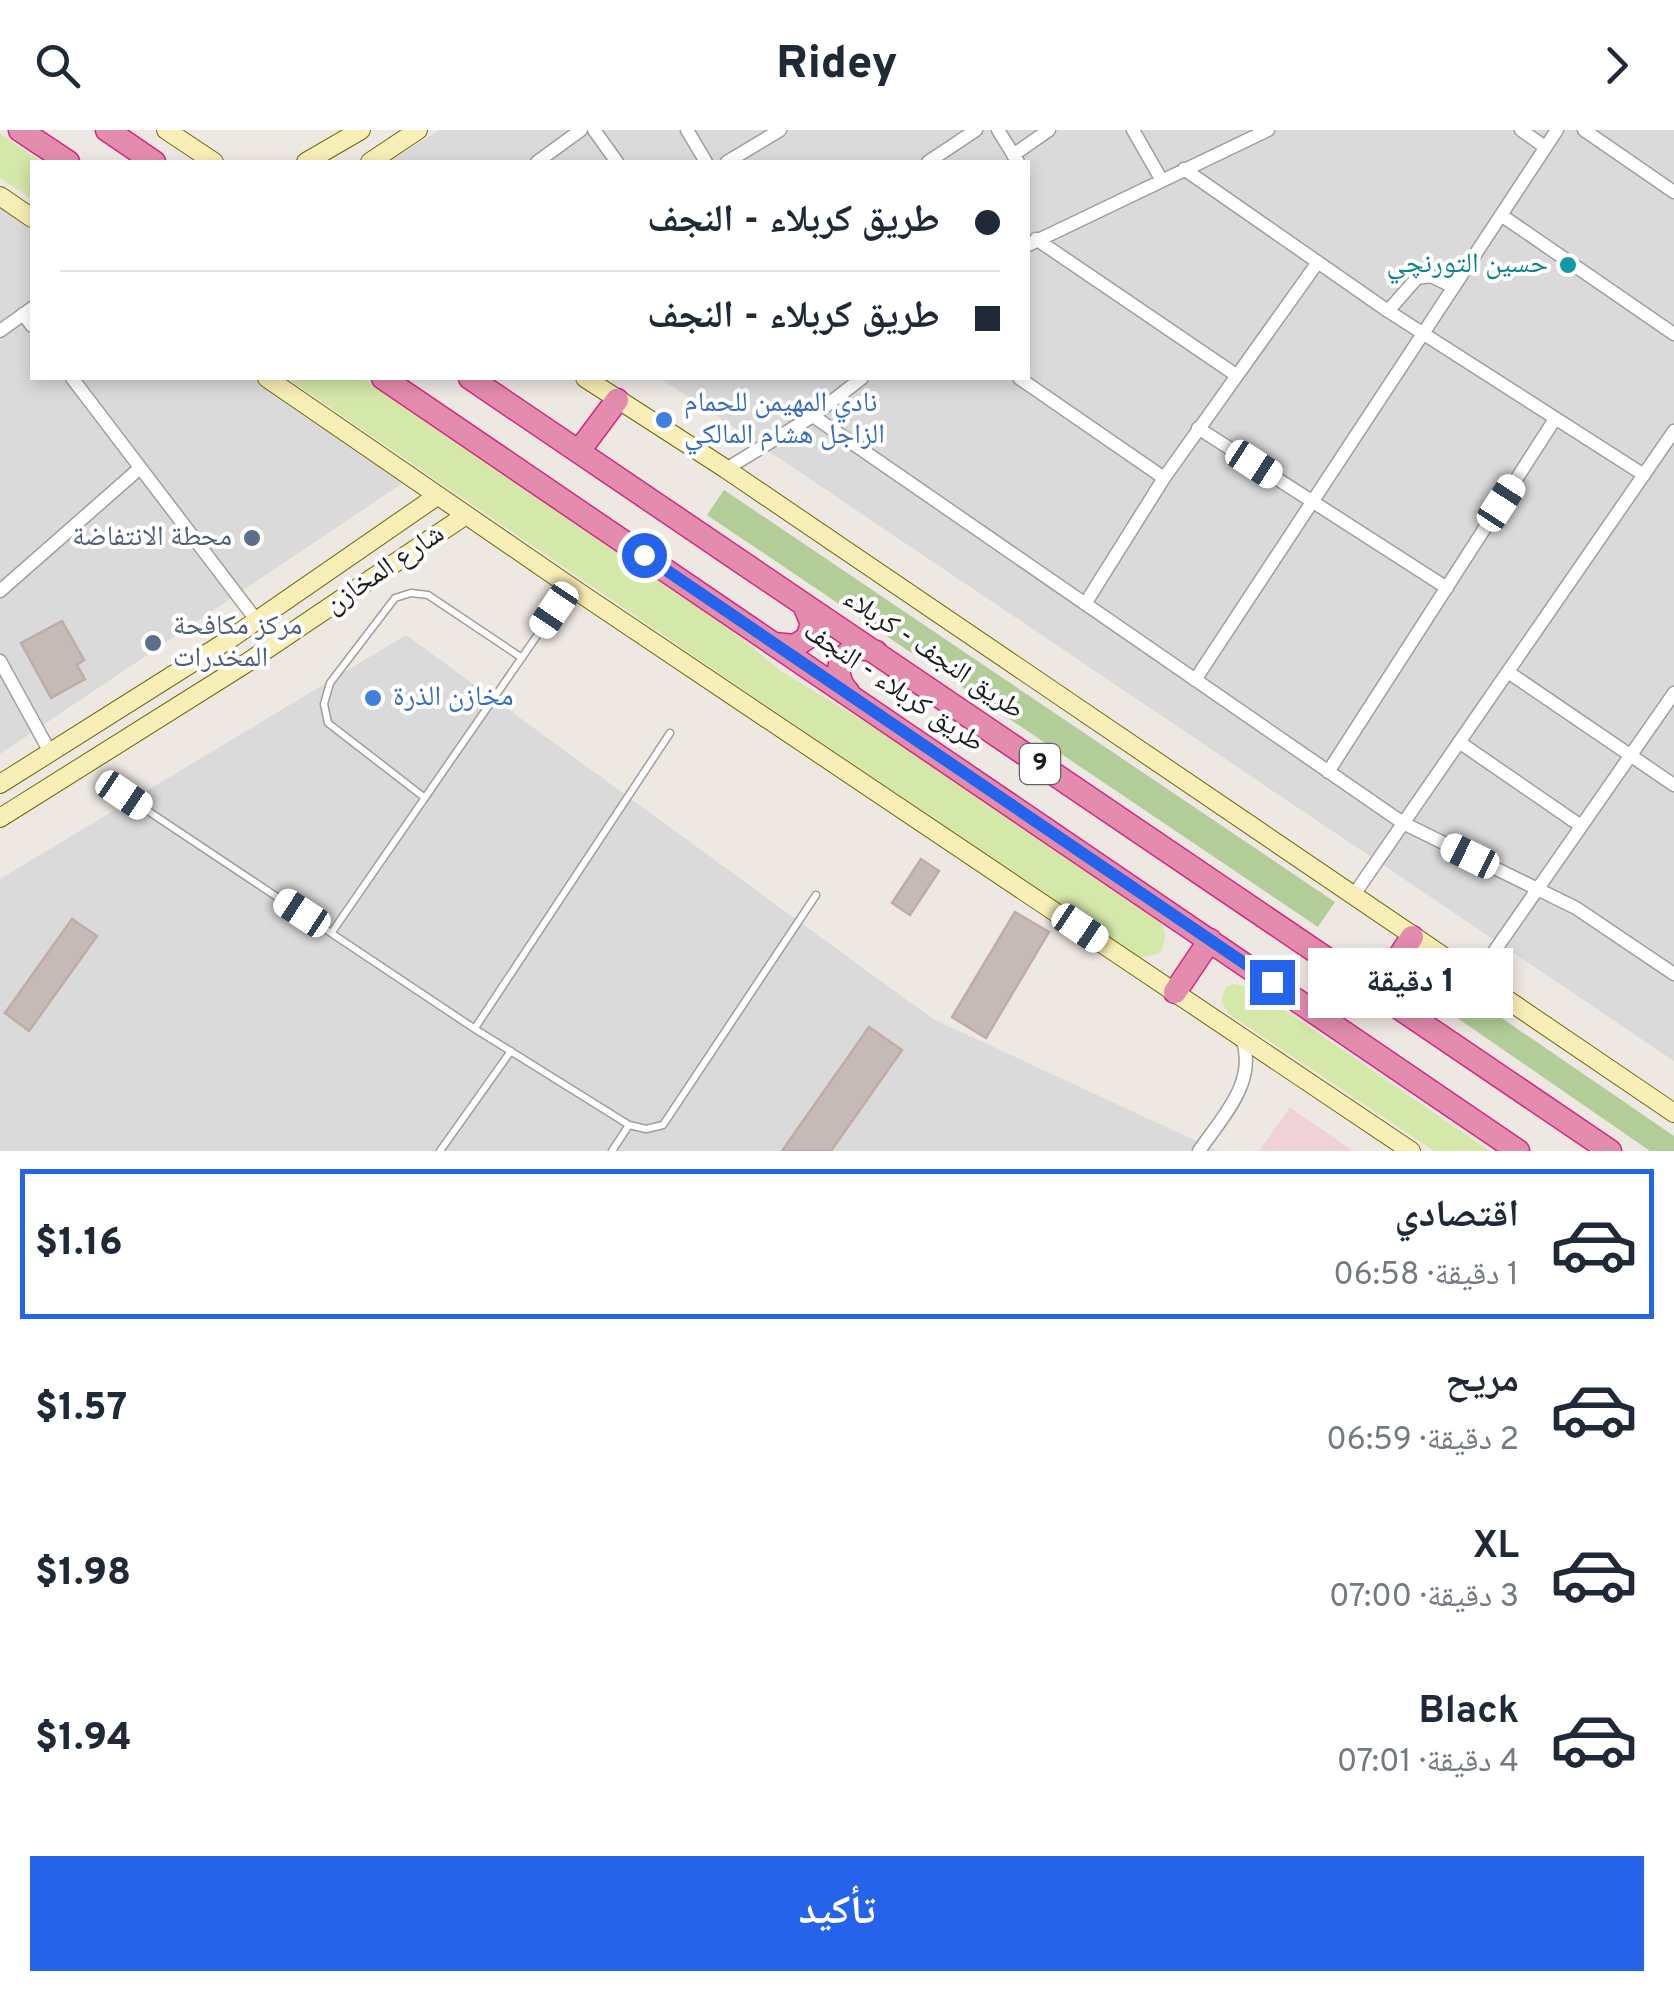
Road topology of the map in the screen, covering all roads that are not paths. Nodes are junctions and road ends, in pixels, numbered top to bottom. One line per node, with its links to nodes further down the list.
1 (20, 130): 20 (highway)
2 (107, 130): 21 (highway)
3 (361, 130): 23 (main road)
4 (418, 130): 24 (main road)
5 (581, 130): 25 (street)
6 (594, 130): 26 (street)
7 (687, 130): 27 (street)
8 (780, 130): 28 (street)
9 (976, 130): 29 (street)
10 (998, 130): 19 (street)
11 (1049, 130): 19 (street)
12 (1132, 130): 31 (street)
13 (1268, 130): 30 (street)
14 (1521, 130): 18 (street)
15 (1557, 130): 18 (street)
16 (1584, 130): 32 (street)
17 (168, 131): 22 (main road)
18 (1544, 148): 34 (street)
19 (1015, 159)
20 (65, 160)
21 (151, 160)
22 (211, 160)
23 (309, 160)
24 (373, 160)
25 (540, 160)
26 (616, 160)
27 (705, 160)
28 (730, 160)
29 (931, 160)
30 (1184, 169): 31 (street); 37 (street)
31 (1161, 179): 36 (street)
32 (1674, 192)
33 (0, 196): 35 (main road)
34 (1501, 215): 38 (street); 43 (street)
35 (30, 217)
36 (1032, 242): 44 (street)
37 (1318, 262): 39 (street); 44 (street)
38 (1454, 287): 39 (street); 42 (street)
39 (1388, 311): 42 (street)
40 (29, 316): 41 (street)
41 (0, 331)
42 (1423, 334): 54 (street); 63 (street)
43 (1674, 334)
44 (1236, 376): 55 (street)
45 (74, 380): 58 (street)
46 (270, 380): 62 (main road)
47 (386, 380): 75 (highway, طريق كربلاء - النجف / 9)
48 (473, 380): 57 (highway, طريق النجف - كربلاء / 9)
49 (588, 380): 52 (main road)
50 (859, 380): 53 (street)
51 (1022, 380): 61 (street)
52 (616, 400): 57 (highway); 59 (main road)
53 (813, 416): 59 (street); 72 (street)
54 (1555, 419): 60 (street); 69 (street)
55 (1198, 428): 61 (street); 63 (street)
56 (1674, 431): 60 (street)
57 (579, 451): 73 (highway, طريق النجف - كربلاء / 9)
58 (140, 468): 70 (street); 74 (street)
59 (726, 470): 97 (main road)
60 (1644, 475): 79 (street)
61 (1164, 478): 72 (street)
62 (437, 496): 64 (main road); 65 (main road, شارع المخازن)
63 (1310, 500): 69 (street); 80 (street)
64 (466, 515): 67 (main road, شارع المخازن); 68 (main road)
65 (345, 560): 66 (main road, شارع المخازن); 67 (main road)
66 (318, 578): 71 (main road); 74 (main road, شارع المخازن)
67 (362, 585): 71 (main road, شارع المخازن)
68 (571, 587): 77 (lane); 103 (main road)
69 (1447, 588): 87 (street)
70 (0, 591)
71 (335, 603): 92 (main road, شارع المخازن)
72 (1086, 604): 80 (street)
73 (804, 605): 75 (highway); 76 (highway, طريق النجف - كربلاء / 9)
74 (257, 621): 85 (main road, شارع المخازن)
75 (774, 644): 81 (highway, طريق كربلاء - النجف / 9)
76 (876, 652): 81 (highway); 104 (highway, طريق النجف - كربلاء / 9)
77 (522, 658): 91 (lane); 91 (lane)
78 (0, 662): 85 (street)
79 (1508, 672): 84 (street); 86 (street)
80 (1195, 680): 87 (street)
81 (848, 692): 100 (highway, طريق كربلاء - النجف / 9)
82 (1674, 693): 86 (street)
83 (670, 733): 105 (lane)
84 (1459, 742): 93 (street); 94 (street)
85 (50, 752): 88 (main road, شارع المخازن)
86 (1630, 756): 89 (street); 94 (street)
87 (1328, 772): 93 (street)
88 (0, 784)
89 (1674, 785)
90 (124, 795): 98 (lane)
91 (425, 798): 98 (lane)
92 (0, 818)
93 (1403, 823): 95 (street); 97 (street)
94 (1582, 826): 95 (street)
95 (1537, 890): 101 (street); 102 (street)
96 (816, 894): 109 (lane)
97 (1353, 896): 99 (main road)
98 (332, 932): 105 (lane)
99 (1412, 938): 102 (main road); 104 (highway)
100 (1210, 940): 103 (highway); 114 (highway, طريق كربلاء - النجف / 9)
101 (1674, 974)
102 (1475, 979): 108 (main road)
103 (1175, 992): 106 (main road)
104 (1376, 992): 115 (highway, طريق النجف - كربلاء / 9)
105 (475, 1028): 107 (lane)
106 (1241, 1036): 112 (street); 113 (main road)
107 (511, 1051): 109 (lane); 110 (lane)
108 (1674, 1113)
109 (629, 1125): 111 (lane)
110 (440, 1151)
111 (612, 1151)
112 (1199, 1151)
113 (1411, 1151)
114 (1518, 1151)
115 (1610, 1151)

